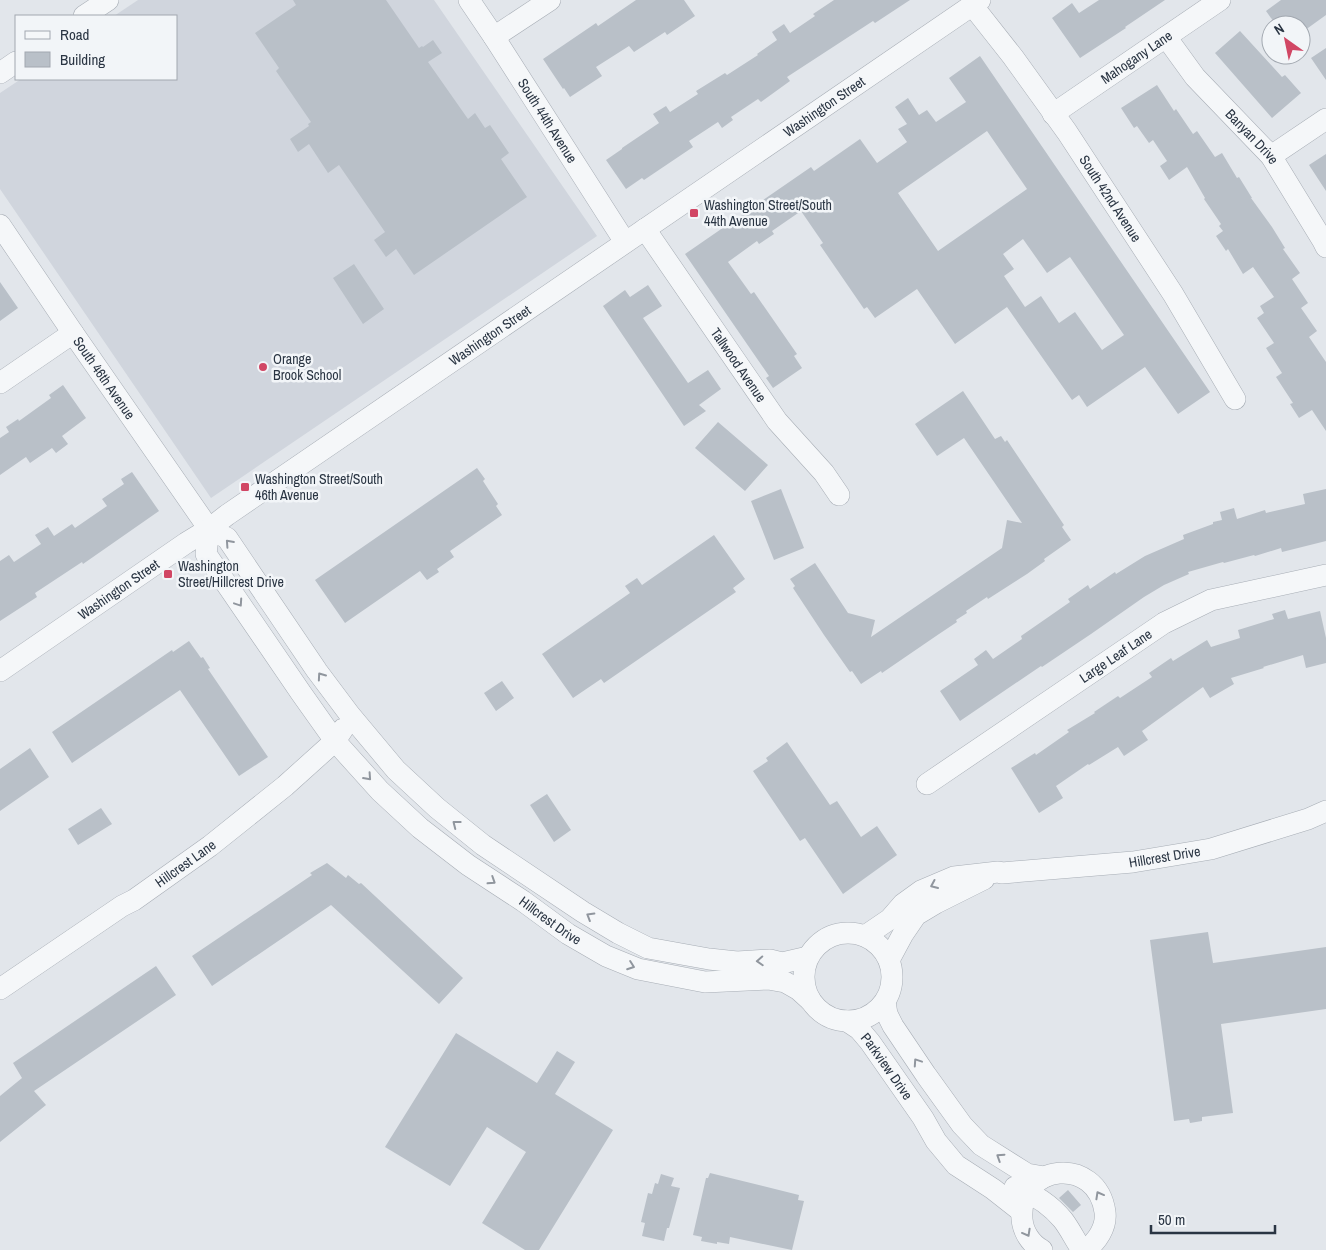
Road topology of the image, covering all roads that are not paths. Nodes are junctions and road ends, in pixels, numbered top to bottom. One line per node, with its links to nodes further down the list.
1 (108, 0): 6 (street)
2 (469, 0): 8 (street, South 44th Avenue)
3 (550, 0): 8 (street)
4 (1220, 0): 7 (street, Mahogany Lane)
5 (976, 2): 11 (street, South 42nd Avenue); 15 (street, Washington Street)
6 (86, 15)
7 (1166, 37): 11 (street, Mahogany Lane); 13 (street, Banyan Drive)
8 (494, 38): 16 (street, South 44th Avenue)
9 (15, 63): 10 (street)
10 (0, 73)
11 (1054, 114): 20 (street, South 42nd Avenue)
12 (1326, 119): 13 (street)
13 (1271, 156): 17 (street, Banyan Drive)
14 (0, 225): 18 (street, South 46th Avenue)
15 (645, 229): 16 (street, Washington Street); 21 (street, Tallwood Avenue)
16 (625, 242): 22 (street, Washington Street)
17 (1326, 247)
18 (73, 333): 19 (street); 22 (street, South 46th Avenue)
19 (0, 383)
20 (1235, 398)
21 (839, 495)
22 (208, 529): 24 (street, Washington Street); 25 (street, South 46th Avenue, one-way to 22); 26 (street, one-way to 26)
23 (1326, 575): 27 (street, Large Leaf Lane)
24 (0, 671)
25 (350, 715): 26 (street, Hillcrest Lane); 31 (street, Hillcrest Drive, one-way to 25)
26 (335, 741): 33 (street, Hillcrest Lane); 34 (street, Hillcrest Drive, one-way to 34)
27 (927, 784)
28 (1326, 811): 29 (street, Hillcrest Drive)
29 (998, 872): 30 (street, Hillcrest Drive, one-way to 30); 32 (street, Hillcrest Drive)
30 (865, 936): 31 (street); 32 (street)
31 (808, 957): 34 (street)
32 (890, 960): 35 (street, Hillcrest Drive)
33 (0, 989)
34 (810, 1000): 36 (street, Hillcrest Drive)
35 (885, 1002): 36 (street); 37 (street, Parkview Drive, one-way to 35)
36 (847, 1021): 38 (street, Parkview Drive)
37 (1044, 1177): 38 (street); 39 (street, one-way to 37)
38 (1025, 1202): 39 (street, Parkview Drive); 40 (street, one-way to 40)
39 (1091, 1248)
40 (1042, 1250)

